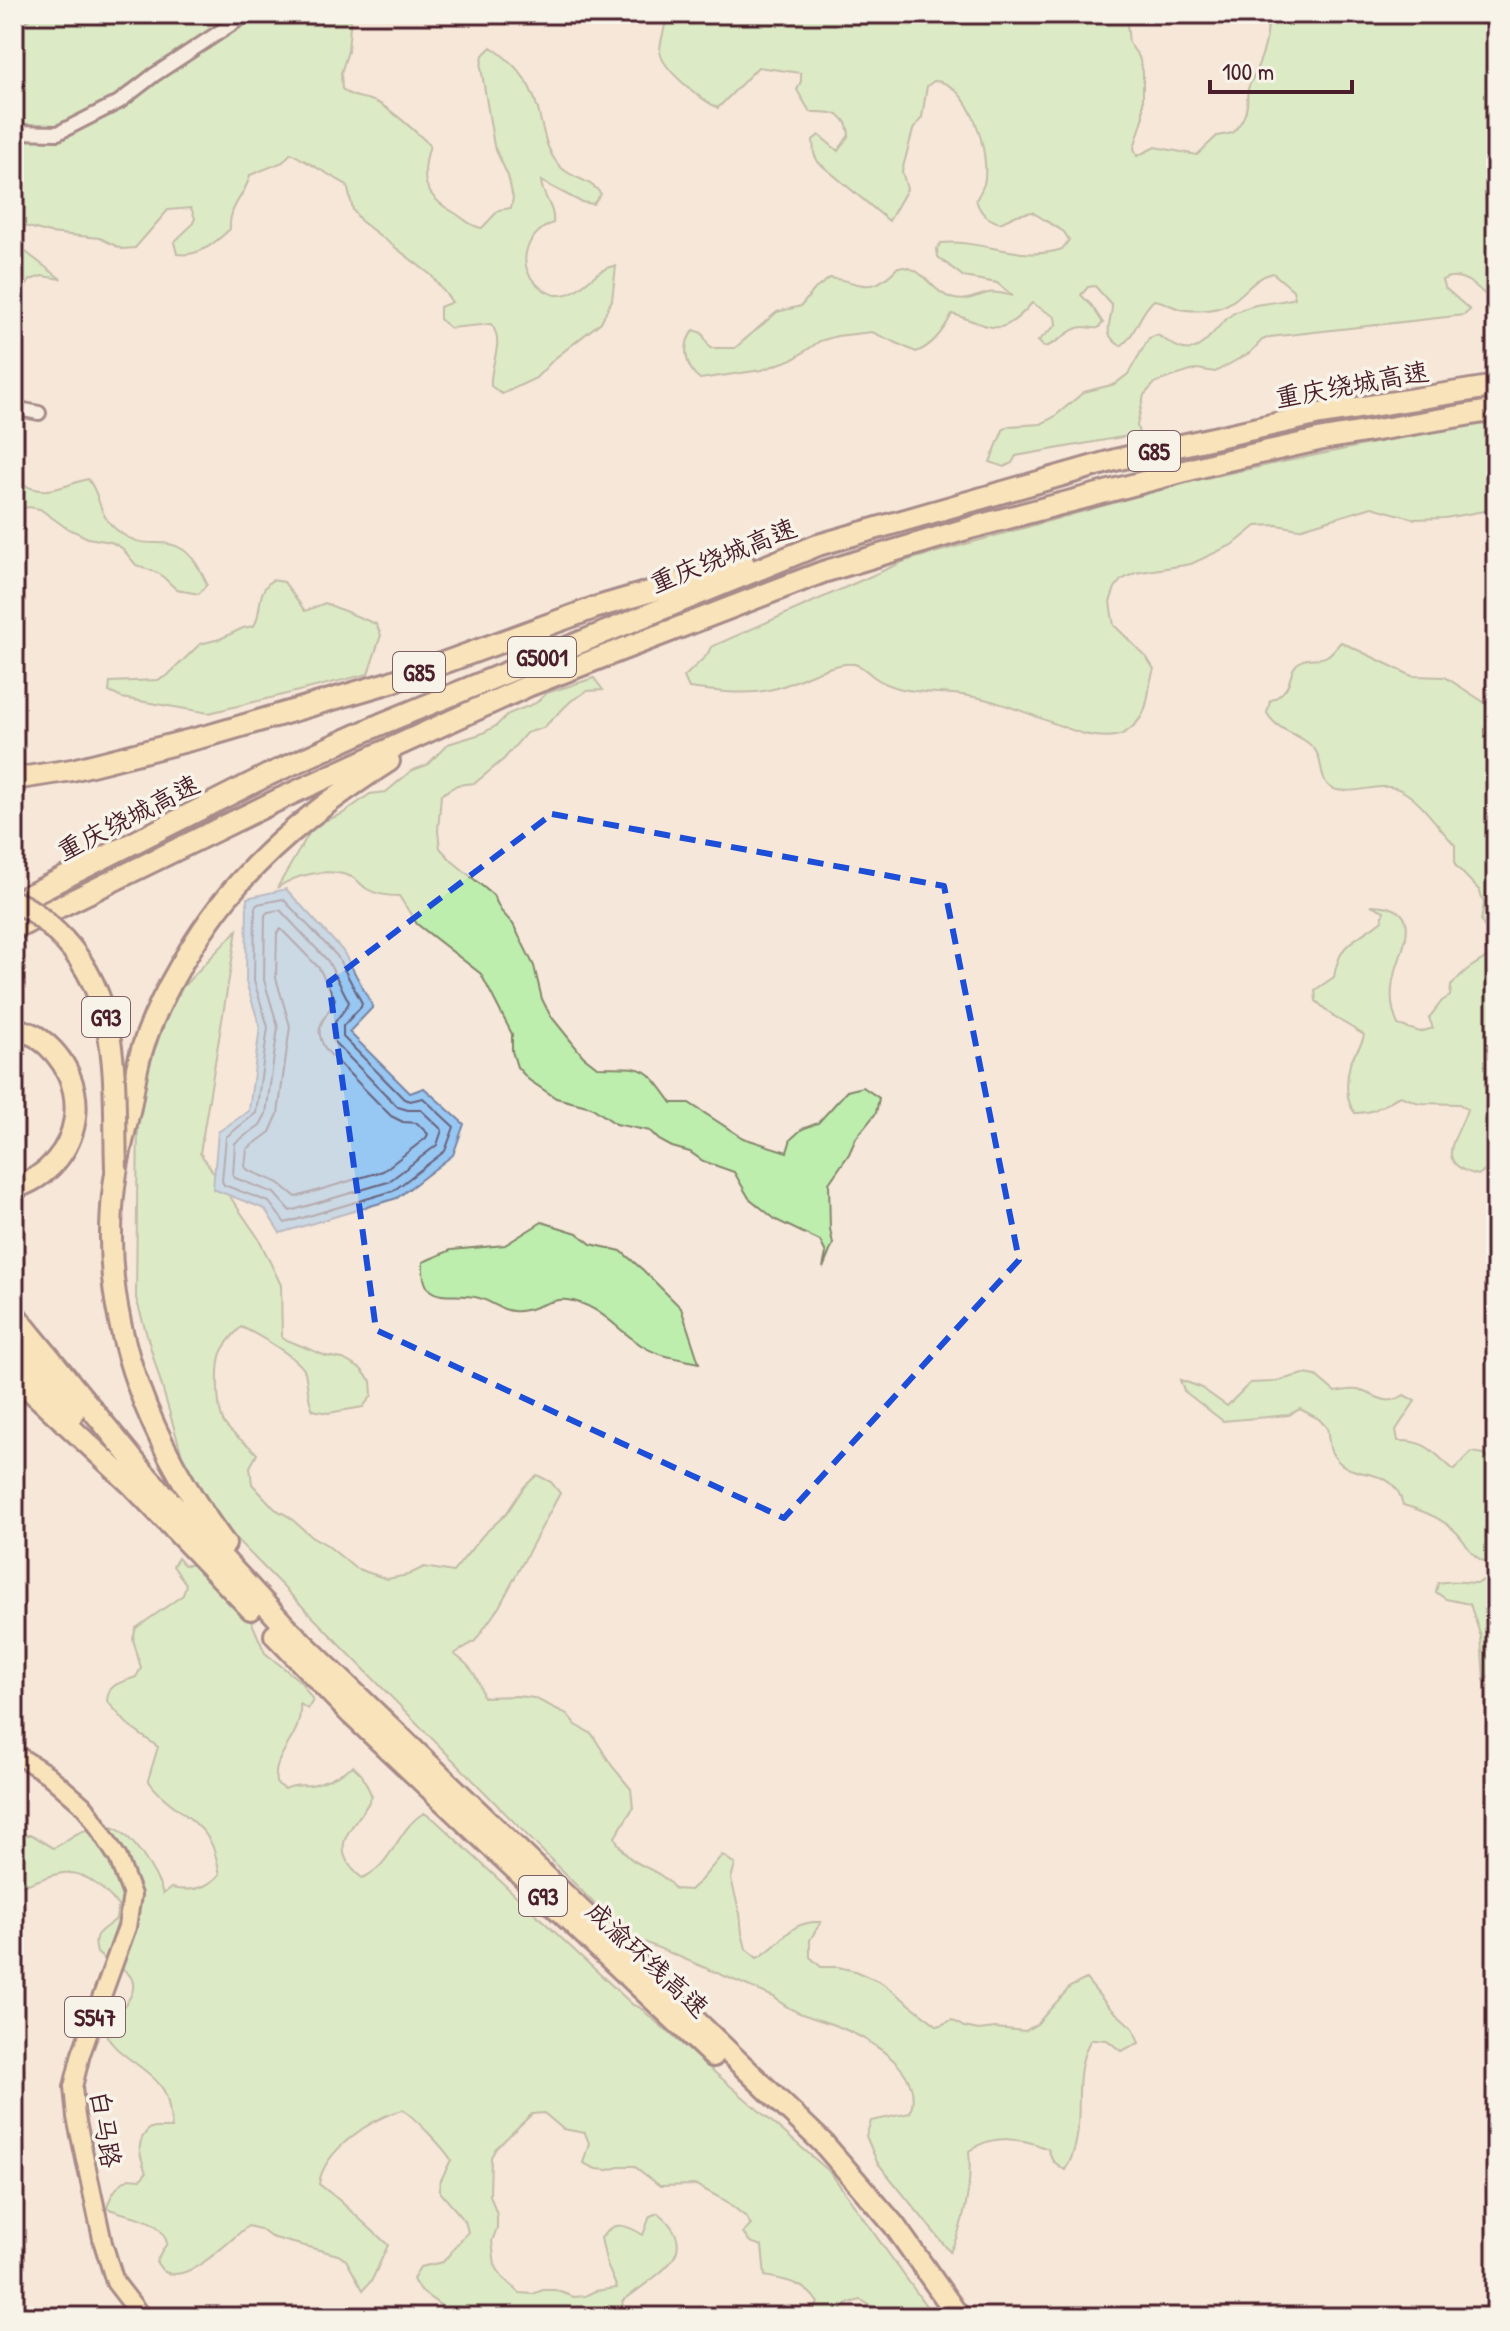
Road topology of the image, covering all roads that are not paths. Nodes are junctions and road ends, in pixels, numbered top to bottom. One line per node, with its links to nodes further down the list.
1 (247, 14): 2 (street)
2 (14, 132)
3 (1496, 386): 7 (highway, 重庆绕城高速 / G85)
4 (14, 408): 6 (street)
5 (1496, 410): 8 (highway, 重庆绕城高速 / G85)
6 (39, 413)
7 (818, 545): 9 (highway, G85); 12 (highway, 重庆绕城高速 / G5001)
8 (463, 715): 13 (highway, 重庆绕城高速 / G85); 15 (highway, bridge)
9 (72, 770): 10 (highway, G85); 11 (highway)
10 (14, 779)
11 (14, 791)
12 (14, 902): 15 (highway, G93, bridge)
13 (14, 929)
14 (14, 1028): 16 (highway)
15 (116, 1169): 21 (highway, G93)
16 (14, 1188)
17 (14, 1314): 21 (highway)
18 (14, 1343): 20 (highway)
19 (14, 1375): 20 (highway, G93)
20 (132, 1485): 24 (highway, 成渝环线高速 / G93)
21 (287, 1628): 25 (highway, 成渝环线高速 / G93)
22 (14, 1753): 23 (main road, 白马路 / S547)
23 (142, 2317)
24 (942, 2317)
25 (959, 2317)

